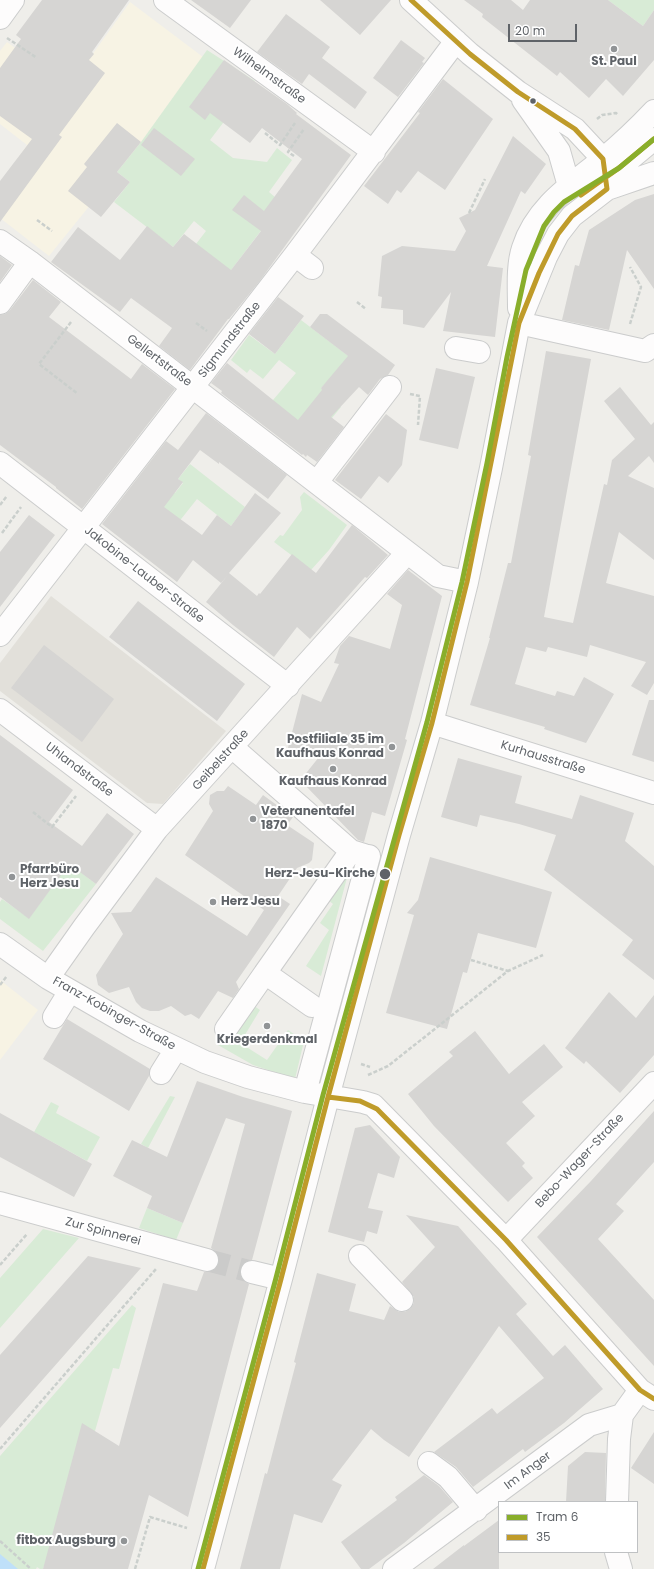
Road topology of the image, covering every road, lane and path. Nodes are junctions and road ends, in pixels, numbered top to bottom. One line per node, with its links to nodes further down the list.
1 (13, 0): 4 (street)
2 (165, 0): 8 (street, Wilhelmstraße)
3 (411, 0): 5 (street)
4 (3, 28): 6 (path)
5 (456, 41): 7 (street); 12 (street, Sigmundstraße)
6 (36, 58)
7 (518, 92): 15 (street); 17 (street)
8 (313, 107): 10 (path); 12 (street, Wilhelmstraße); 13 (path)
9 (654, 111): 15 (street)
10 (265, 133)
11 (654, 139): 15 (street)
12 (374, 152): 33 (street, Sigmundstraße)
13 (294, 156)
14 (654, 173): 15 (street)
15 (605, 175): 17 (street); 28 (street)
16 (485, 179): 18 (path)
17 (569, 194): 28 (street)
18 (469, 213)
19 (37, 220): 20 (path)
20 (52, 231)
21 (0, 241): 22 (street, Gellertstraße)
22 (30, 262): 25 (street); 26 (street, Gellertstraße)
23 (630, 267): 30 (path)
24 (357, 302): 27 (path)
25 (0, 303)
26 (85, 304): 33 (street, Gellertstraße); 35 (path)
27 (366, 309)
28 (519, 323): 30 (street); 43 (street)
29 (654, 345): 30 (street)
30 (624, 346)
31 (456, 348): 32 (street)
32 (479, 352)
33 (193, 388): 38 (street, Gellertstraße); 40 (street, Sigmundstraße)
34 (389, 389): 36 (path); 38 (street)
35 (78, 394)
36 (418, 425)
37 (0, 463): 39 (street, Jakobine-Lauber-Straße)
38 (317, 482): 42 (street, Gellertstraße)
39 (34, 490): 40 (street, Jakobine-Lauber-Straße); 41 (path)
40 (83, 528): 44 (street, Sigmundstraße); 45 (street, Jakobine-Lauber-Straße)
41 (2, 533)
42 (407, 553): 43 (street, Gellertstraße); 45 (street, Geibelstraße)
43 (467, 582): 47 (street)
44 (0, 635)
45 (288, 686): 48 (street, Geibelstraße)
46 (0, 710): 49 (street, Uhlandstraße)
47 (432, 723): 50 (street, Kurhausstraße); 54 (street)
48 (232, 747): 52 (street, Geibelstraße); 53 (street)
49 (90, 778): 51 (path); 52 (street, Uhlandstraße)
50 (654, 792)
51 (32, 812)
52 (157, 829): 60 (street, Geibelstraße)
53 (360, 853): 54 (street); 59 (street); 62 (street)
54 (392, 862): 70 (street)
55 (0, 944): 60 (street, Franz-Kobinger-Straße)
56 (543, 955): 58 (path)
57 (471, 960): 58 (path)
58 (508, 971): 67 (path)
59 (265, 973): 62 (street); 64 (street)
60 (48, 978): 61 (street, Franz-Kobinger-Straße)
61 (70, 991): 63 (street); 65 (street, Franz-Kobinger-Straße)
62 (317, 1010): 69 (street)
63 (54, 1017)
64 (226, 1029)
65 (176, 1049): 66 (street); 69 (street, Franz-Kobinger-Straße)
66 (161, 1073)
67 (368, 1075)
68 (654, 1083): 73 (street, Bebo-Wager-Straße)
69 (305, 1092): 70 (street, Franz-Kobinger-Straße)
70 (328, 1097): 73 (street, Franz-Kobinger-Straße); 79 (street)
71 (0, 1203): 72 (street, Zur Spinnerei)
72 (44, 1216): 74 (street, Zur Spinnerei); 77 (path)
73 (506, 1240): 81 (street, Franz-Kobinger-Straße)
74 (172, 1251): 76 (street, Zur Spinnerei); 83 (path)
75 (369, 1256): 80 (street)
76 (207, 1260)
77 (0, 1265)
78 (252, 1272): 79 (street)
79 (281, 1279): 92 (street)
80 (403, 1290)
81 (647, 1395): 82 (street)
82 (622, 1414): 85 (street); 86 (street, Im Anger)
83 (0, 1449)
84 (429, 1464): 86 (street)
85 (617, 1501)
86 (476, 1510): 93 (street, Im Anger)
87 (187, 1528): 91 (path)
88 (0, 1541): 90 (path)
89 (616, 1553): 94 (street)
90 (31, 1569)
91 (135, 1569)
92 (203, 1569)
93 (394, 1569)
94 (621, 1569)

